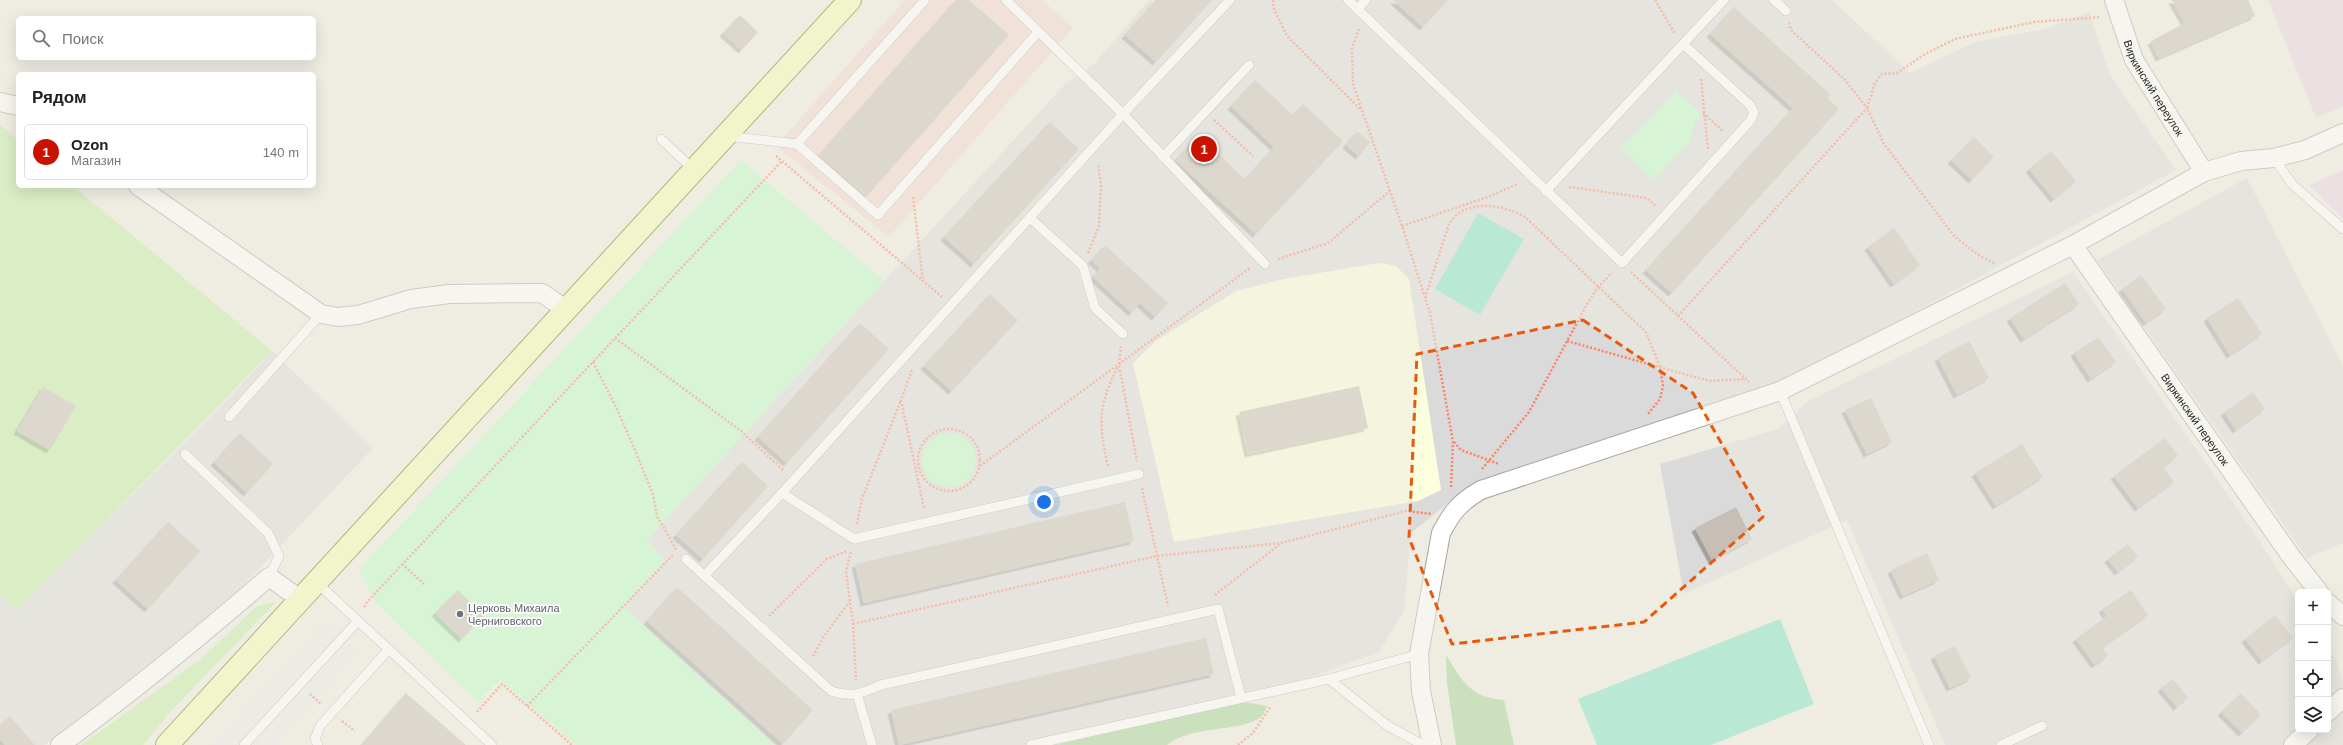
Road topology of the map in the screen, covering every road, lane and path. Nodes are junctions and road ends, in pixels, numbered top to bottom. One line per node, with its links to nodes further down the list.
1 (850, 0): 26 (main road)
2 (925, 0): 29 (lane)
3 (1006, 0): 14 (lane)
4 (1230, 0): 24 (lane)
5 (1273, 0): 21 (path)
6 (1348, 0): 13 (lane)
7 (1366, 0): 13 (lane)
8 (1655, 0): 15 (path)
9 (1724, 0): 15 (lane)
10 (1774, 0): 12 (lane)
11 (2117, 7): 20 (path); 36 (street, Виркинский переулок)
12 (1786, 11): 20 (path)
13 (1360, 12): 21 (path); 37 (lane)
14 (1038, 32): 24 (lane); 38 (lane)
15 (1683, 44): 16 (lane); 41 (lane)
16 (1699, 58): 23 (path); 28 (lane)
17 (1249, 65): 22 (lane)
18 (0, 102): 19 (street)
19 (16, 106)
20 (1867, 108): 52 (path); 60 (path)
21 (1362, 110): 40 (path)
22 (1205, 112): 31 (path); 32 (lane)
23 (1703, 112): 28 (path); 33 (path)
24 (1123, 114): 30 (lane); 32 (lane)
25 (2343, 133): 34 (street)
26 (725, 136): 29 (lane); 35 (main road)
27 (661, 139): 35 (lane)
28 (1733, 140): 33 (lane)
29 (797, 144): 38 (lane)
30 (1095, 146): 45 (lane); 51 (path)
31 (1253, 156)
32 (1163, 157): 50 (lane)
33 (1717, 158): 44 (lane)
34 (2274, 158): 36 (street); 47 (lane)
35 (694, 170): 58 (main road)
36 (2204, 172): 48 (street)
37 (1533, 178): 41 (lane); 42 (path)
38 (910, 179): 54 (path)
39 (141, 188): 59 (street)
40 (1390, 191): 46 (path); 50 (path)
41 (1546, 191): 44 (path); 49 (lane)
42 (1467, 204): 43 (path); 46 (path)
43 (1469, 209): 55 (path); 56 (path)
44 (1665, 215): 49 (lane)
45 (1030, 218): 51 (lane); 57 (lane)
46 (1402, 226): 56 (path)
47 (2343, 229)
48 (2074, 245): 52 (street); 94 (street, Виркинский переулок)
49 (1622, 263): 60 (path)
50 (1265, 264): 66 (path)
51 (1083, 266): 61 (lane)
52 (2014, 274): 69 (street)
53 (1610, 275): 55 (path)
54 (923, 281): 57 (path); 62 (path)
55 (1598, 287): 63 (path); 67 (path)
56 (1425, 298): 72 (path)
57 (951, 305): 64 (lane)
58 (565, 309): 59 (street); 92 (main road)
59 (322, 314): 70 (lane)
60 (1678, 316): 68 (path)
61 (1123, 334)
62 (615, 338): 65 (path); 80 (path)
63 (1567, 341): 67 (path); 74 (path)
64 (911, 349): 75 (path); 80 (lane)
65 (593, 362): 87 (path); 89 (path)
66 (1119, 365): 76 (path); 81 (path)
67 (1660, 367): 68 (path); 71 (path)
68 (1746, 379): 69 (path)
69 (1772, 393): 83 (street); 127 (lane)
70 (229, 417)
71 (1646, 417)
72 (1453, 442): 74 (path); 83 (path)
73 (185, 454): 91 (lane)
74 (1489, 461): 77 (path); 78 (path)
75 (917, 465): 76 (path); 76 (path); 84 (path)
76 (980, 466)
77 (1505, 466)
78 (1480, 471)
79 (1139, 474): 81 (lane)
80 (794, 480): 82 (lane)
81 (1112, 480): 84 (lane)
82 (782, 493): 84 (lane); 90 (lane)
83 (1450, 516): 85 (path); 104 (street)
84 (927, 522)
85 (1281, 543): 98 (path); 101 (path)
86 (852, 549): 102 (path)
87 (677, 551): 88 (path); 111 (path)
88 (686, 559): 90 (lane)
89 (402, 564): 93 (path); 100 (path)
90 (704, 576): 102 (lane)
91 (269, 577): 95 (street); 116 (street)
92 (315, 581): 95 (main road); 100 (lane)
93 (424, 584)
94 (2317, 589)
95 (300, 599): 117 (main road)
96 (850, 602): 105 (path)
97 (2331, 606): 99 (street)
98 (1206, 612): 108 (lane); 109 (lane)
99 (2343, 616)
100 (358, 621): 103 (lane); 118 (lane)
101 (853, 624)
102 (760, 626): 105 (lane)
103 (388, 649): 113 (lane); 119 (lane)
104 (1420, 654): 106 (lane); 126 (street)
105 (806, 668): 108 (lane)
106 (1329, 679): 107 (lane); 125 (lane)
107 (1280, 689): 109 (lane); 124 (path)
108 (857, 694): 122 (lane)
109 (1241, 697): 123 (lane)
110 (2343, 698): 112 (street)
111 (527, 706): 113 (path); 121 (path)
112 (2331, 709)
113 (468, 723): 120 (lane)
114 (2042, 726): 128 (lane)
115 (2306, 733): 129 (street)
116 (60, 745)
117 (167, 745)
118 (244, 745)
119 (318, 745)
120 (492, 745)
121 (572, 745)
122 (872, 745)
123 (1031, 745)
124 (1238, 745)
125 (1423, 745)
126 (1432, 745)
127 (1929, 745)
128 (2000, 745)
129 (2293, 745)

